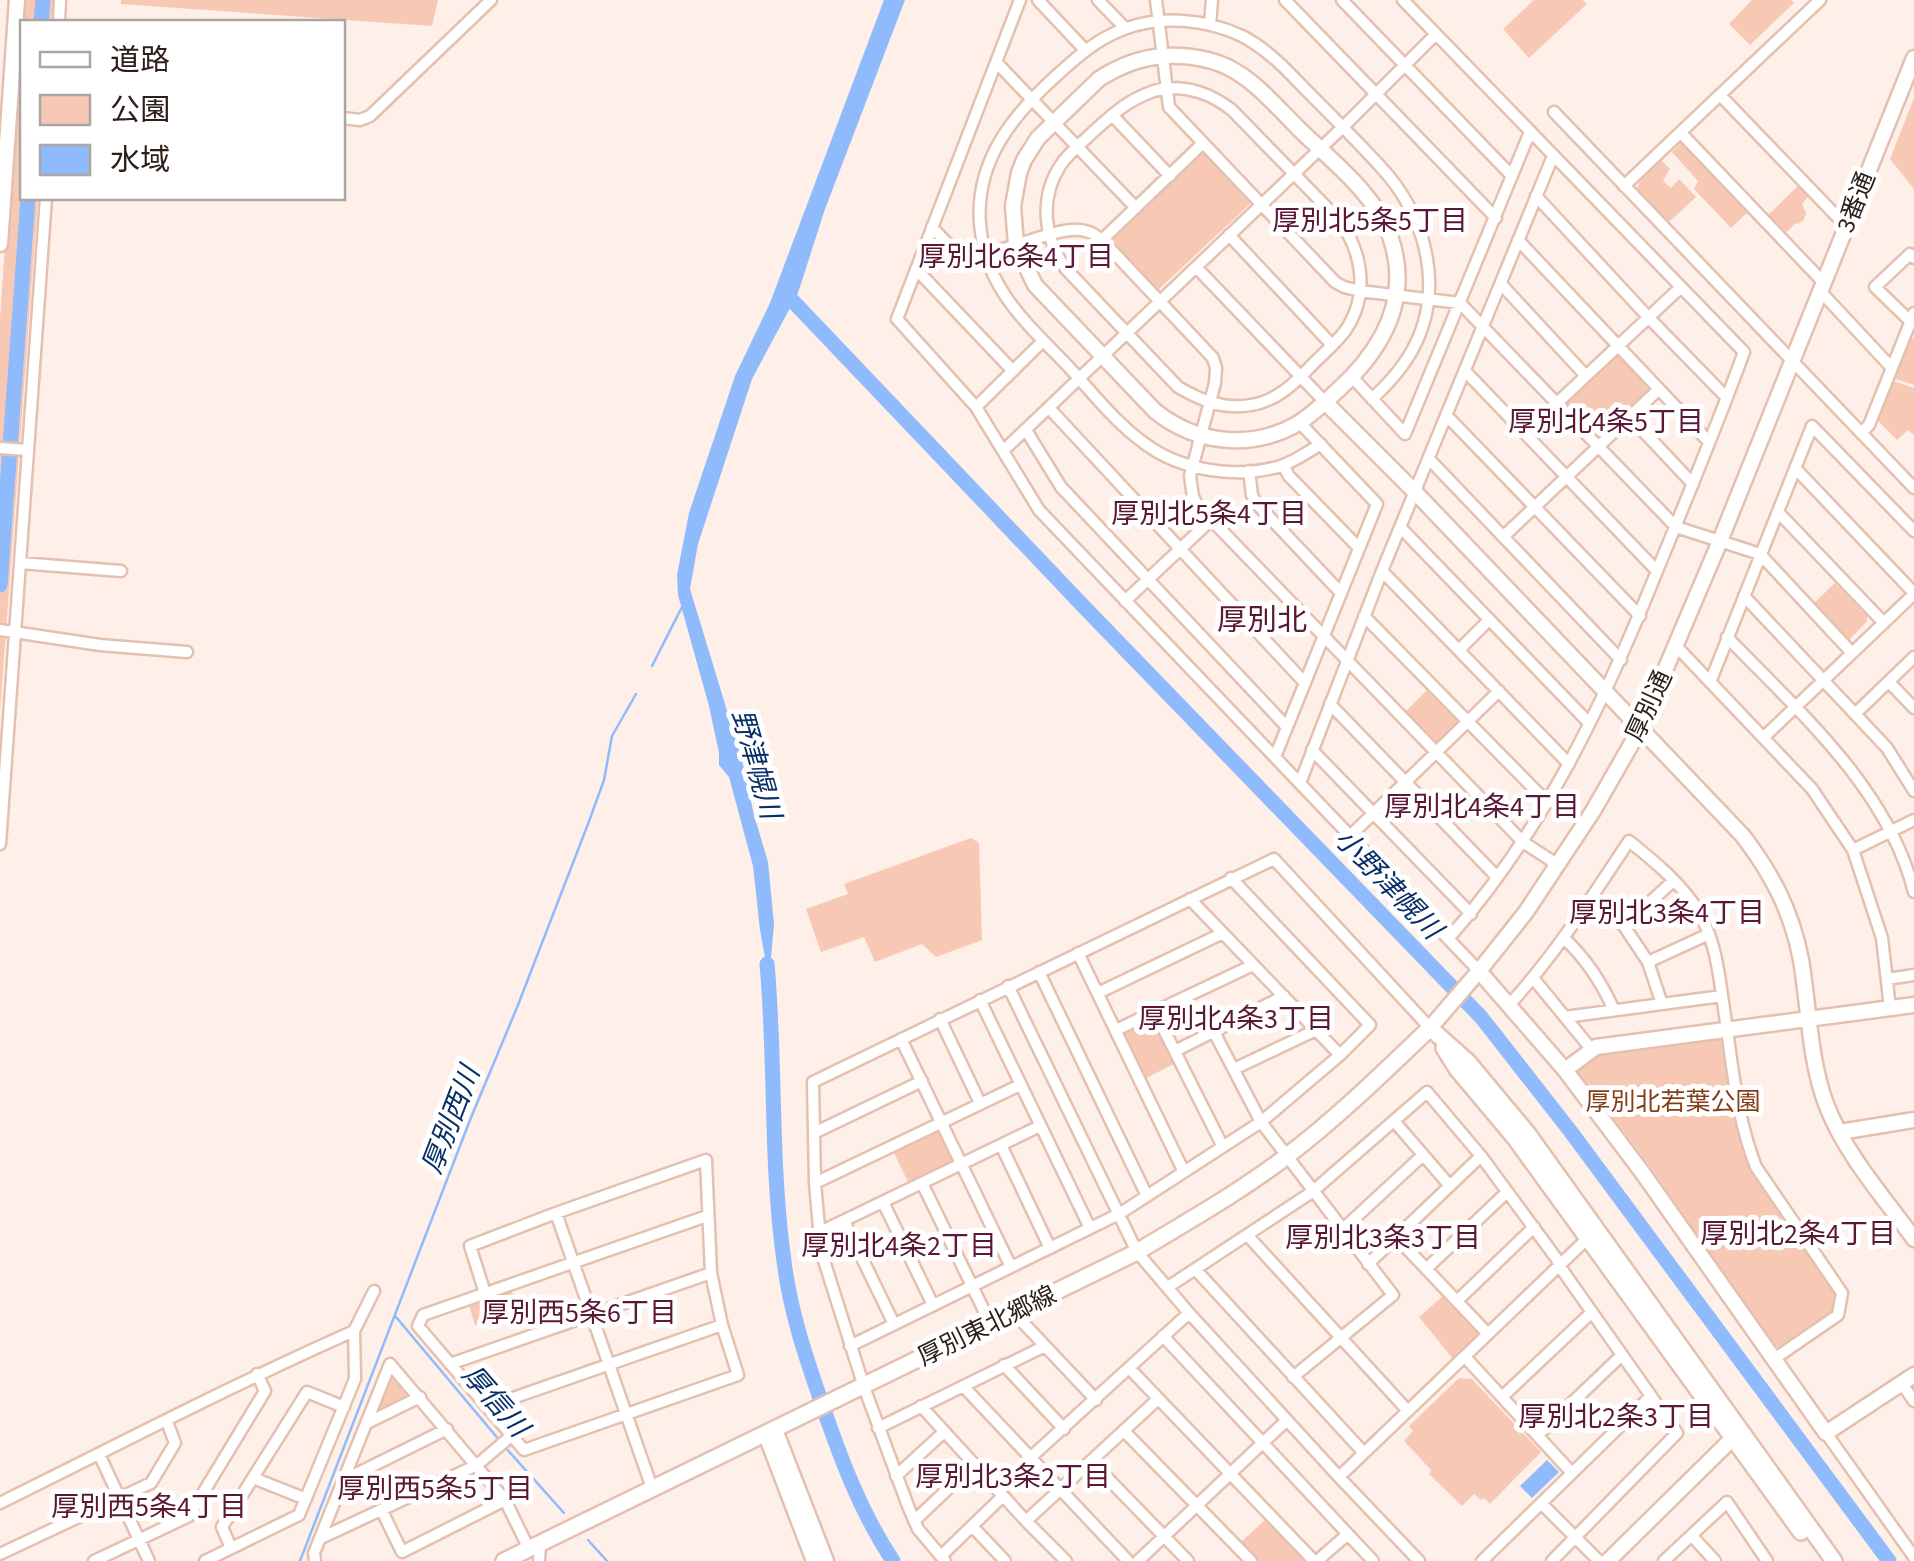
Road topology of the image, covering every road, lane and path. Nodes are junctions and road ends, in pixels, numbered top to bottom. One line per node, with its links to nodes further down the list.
1 (17, 0): 22 (street)
2 (490, 0): 28 (street)
3 (1020, 0): 19 (street)
4 (1038, 0): 16 (street)
5 (1098, 0): 14 (street)
6 (1156, 0): 12 (street)
7 (1212, 0): 13 (street)
8 (1285, 0): 23 (street)
9 (1342, 0): 20 (street)
10 (1403, 0): 15 (street)
11 (1820, 0): 24 (street)
12 (1160, 21): 13 (street); 14 (street); 17 (street)
13 (1210, 25): 30 (street)
14 (1125, 28): 16 (street)
15 (1436, 34): 20 (street); 31 (street)
16 (1085, 50): 25 (street)
17 (1163, 56): 21 (street); 29 (street); 35 (street)
18 (1914, 58): 46 (street, 3番通)
19 (996, 62): 25 (street); 47 (street)
20 (1404, 65): 23 (street); 39 (street)
21 (1165, 88): 27 (street); 33 (street); 37 (street)
22 (17, 90): 52 (street)
23 (1375, 94): 30 (street); 45 (street)
24 (1720, 96): 32 (street); 46 (street)
25 (1031, 98): 29 (street); 54 (street)
26 (1554, 112): 40 (street)
27 (1112, 115): 34 (street); 38 (street)
28 (345, 118)
29 (1054, 122): 34 (street); 53 (street)
30 (1343, 127): 35 (street); 63 (street)
31 (1530, 132): 36 (street); 39 (street)
32 (1681, 133): 40 (street); 60 (street)
33 (1202, 144): 38 (street); 43 (street)
34 (1078, 147): 44 (street); 49 (street)
35 (1319, 149): 37 (street); 62 (street)
36 (1553, 156): 41 (street); 59 (street)
37 (1294, 173): 43 (street); 61 (street)
38 (1170, 176): 44 (street)
39 (1512, 176): 45 (street)
40 (1624, 186): 75 (street)
41 (1536, 196): 51 (street); 67 (street)
42 (46, 200): 101 (street)
43 (1261, 204): 48 (street); 61 (street)
44 (1136, 208): 50 (street)
45 (1496, 218): 65 (street)
46 (1846, 226): 60 (street, 3番通)
47 (932, 227): 54 (street); 57 (street)
48 (1229, 235): 56 (street); 71 (street)
49 (1049, 236): 50 (street); 53 (street); 69 (street)
50 (1102, 240): 64 (street)
51 (1518, 240): 58 (street); 72 (street)
52 (0, 244)
53 (1016, 245): 54 (street); 74 (street)
54 (985, 253): 70 (street)
55 (1914, 258): 66 (street)
56 (1196, 267): 64 (street); 80 (street)
57 (916, 269): 77 (street); 89 (street)
58 (1500, 284): 68 (street); 79 (street)
59 (1681, 287): 67 (street); 84 (street)
60 (1822, 288): 73 (street, 3番通); 76 (street)
61 (1360, 291): 62 (street); 71 (street)
62 (1396, 295): 63 (street); 81 (street)
63 (1427, 299): 65 (street); 85 (street)
64 (1161, 300): 69 (street); 86 (street)
65 (1460, 303): 68 (street); 85 (street)
66 (1912, 317): 76 (street)
67 (1648, 318): 72 (street); 84 (street)
68 (1483, 327): 78 (street); 88 (street)
69 (1127, 333): 74 (street); 86 (street)
70 (1043, 340): 77 (street); 82 (street)
71 (1332, 345): 80 (street)
72 (1618, 346): 79 (street); 83 (street)
73 (1799, 346): 75 (street, 厚別通)
74 (1103, 356): 82 (street); 96 (street)
75 (1792, 361): 95 (street); 119 (street, 厚別通)
76 (1891, 367): 95 (street)
77 (1013, 371): 89 (street)
78 (1464, 371): 91 (street); 108 (street)
79 (1586, 376): 88 (street)
80 (1301, 377): 86 (street); 87 (street)
81 (1352, 377): 85 (street); 87 (street)
82 (1079, 378): 90 (street); 105 (street)
83 (1659, 389): 92 (street); 97 (street)
84 (1727, 398): 97 (street)
85 (1372, 399)
86 (1210, 402): 96 (street)
87 (1325, 402): 93 (street); 111 (street)
88 (1556, 404): 99 (street)
89 (976, 407): 102 (street)
90 (1049, 408): 94 (street); 121 (street)
91 (1446, 415): 103 (street); 112 (street)
92 (1630, 417): 99 (street); 109 (street)
93 (1299, 422): 96 (street); 98 (street)
94 (1026, 430): 102 (street); 127 (street)
95 (1861, 433): 110 (street)
96 (1201, 435): 105 (street)
97 (1710, 442): 109 (street)
98 (1320, 444): 104 (street); 120 (street)
99 (1598, 447): 108 (street); 116 (street)
100 (1, 448): 101 (street)
101 (25, 450): 123 (street)
102 (1004, 451): 131 (street)
103 (1429, 459): 111 (street); 118 (street)
104 (1283, 465): 107 (street); 120 (street)
105 (1193, 466): 107 (street); 114 (street)
106 (1795, 468): 113 (street); 117 (street); 129 (street)
107 (1249, 471): 128 (street)
108 (1568, 476): 112 (street); 126 (street)
109 (1694, 484): 116 (street)
110 (1914, 488)
111 (1415, 492): 115 (street); 151 (street)
112 (1536, 508): 118 (street); 133 (street)
113 (1778, 512): 122 (street); 135 (street)
114 (1211, 520): 121 (street); 137 (street)
115 (1400, 527): 125 (street); 134 (street)
116 (1676, 527): 119 (street); 126 (street)
117 (1914, 531)
118 (1504, 537): 145 (street)
119 (1720, 541): 122 (street); 139 (street, 厚別通)
120 (1359, 548): 128 (street)
121 (1180, 550): 127 (street); 148 (street)
122 (1760, 554): 130 (street); 142 (street)
123 (20, 564): 124 (street); 136 (street)
124 (121, 571)
125 (1382, 571): 132 (street); 140 (street)
126 (1658, 571): 133 (street)
127 (1148, 580): 131 (street); 158 (street)
128 (1341, 593): 137 (street)
129 (1914, 594): 135 (street)
130 (1744, 596): 138 (street); 147 (street)
131 (1126, 601): 163 (street)
132 (1364, 616): 144 (street); 156 (street)
133 (1640, 616): 145 (street)
134 (1490, 620): 140 (street); 157 (street)
135 (1884, 623): 142 (street)
136 (8, 631): 141 (street); 176 (street)
137 (1324, 636): 144 (street); 148 (street)
138 (1727, 637): 146 (street); 153 (street)
139 (1676, 646): 146 (street); 159 (street, 厚別通)
140 (1459, 650): 150 (street)
141 (187, 652)
142 (1852, 653): 147 (street)
143 (1914, 658): 149 (street)
144 (1346, 660): 152 (street); 162 (street)
145 (1621, 660): 151 (street)
146 (1711, 680): 160 (street)
147 (1825, 680): 153 (street); 155 (street)
148 (1305, 682): 158 (street)
149 (1889, 682): 154 (street); 155 (street)
150 (1499, 691): 156 (street); 165 (street)
151 (1606, 694): 157 (street); 159 (street)
152 (1330, 704): 161 (street); 167 (street)
153 (1795, 708): 160 (street); 173 (street)
154 (1914, 708)
155 (1856, 713): 166 (street)
156 (1468, 722): 162 (street); 170 (street)
157 (1589, 723): 165 (street)
158 (1287, 727): 163 (street)
159 (1640, 729): 178 (street, 厚別通); 211 (street)
160 (1764, 738): 177 (street)
161 (1312, 750): 168 (street); 171 (street)
162 (1436, 752): 167 (street); 175 (street)
163 (1275, 758): 168 (street)
164 (1914, 763): 166 (street)
165 (1569, 764): 170 (street)
166 (1904, 772): 169 (street)
167 (1406, 782): 171 (street); 179 (street)
168 (1300, 783): 174 (street)
169 (1914, 791)
170 (1548, 802): 175 (street)
171 (1374, 814): 174 (street); 185 (street)
172 (1914, 820): 173 (street)
173 (1890, 831): 177 (street); 182 (street)
174 (1350, 836): 190 (street)
175 (1523, 842): 178 (street); 179 (street)
176 (0, 844)
177 (1853, 850): 198 (street)
178 (1558, 866): 195 (street, 厚別通)
179 (1497, 877): 185 (street)
180 (1231, 878): 184 (street); 213 (street); 221 (street)
181 (1673, 881): 183 (street); 186 (street); 188 (street)
182 (1914, 892)
183 (1591, 898): 186 (street); 189 (street)
184 (1190, 899): 187 (street); 191 (street)
185 (1471, 914): 190 (street)
186 (1624, 926): 192 (street)
187 (1223, 933): 193 (street); 200 (street)
188 (1709, 934): 192 (street); 202 (street)
189 (1564, 938): 197 (street); 208 (street)
190 (1448, 939): 195 (street)
191 (1078, 953): 194 (street); 200 (street)
192 (1648, 962): 204 (street)
193 (1253, 965): 201 (street); 209 (street)
194 (1039, 972): 199 (street); 246 (street)
195 (1475, 976): 206 (street); 213 (street, 厚別通)
196 (1914, 976): 198 (street)
197 (1533, 978): 206 (street); 210 (street)
198 (1887, 979): 207 (street)
199 (1008, 986): 203 (street); 249 (street)
200 (1098, 992): 215 (street)
201 (1284, 996): 216 (street); 217 (street)
202 (1722, 996): 204 (street); 214 (street)
203 (980, 1000): 212 (street); 225 (street)
204 (1662, 1004): 208 (street)
205 (1914, 1004): 207 (street)
206 (1509, 1005): 223 (street)
207 (1890, 1008): 211 (street)
208 (1614, 1010): 210 (street)
209 (1155, 1012): 215 (street); 220 (street)
210 (1565, 1017): 219 (street)
211 (1808, 1018): 214 (street); 232 (street)
212 (940, 1020): 218 (street); 226 (street)
213 (1430, 1028): 238 (main road, 厚別東北郷線); 256 (main road)
214 (1727, 1029): 219 (street); 290 (street)
215 (1116, 1030): 240 (street)
216 (1316, 1030): 221 (street); 222 (street)
217 (1214, 1032): 220 (street); 222 (street)
218 (901, 1039): 224 (street); 233 (street)
219 (1592, 1050): 223 (street)
220 (1175, 1051): 235 (street)
221 (1340, 1055): 230 (street)
222 (1234, 1069): 230 (street)
223 (1565, 1070): 290 (street)
224 (922, 1081): 229 (street); 233 (street)
225 (1020, 1084): 226 (street); 231 (street)
226 (980, 1103): 229 (street)
227 (1914, 1120): 232 (street)
228 (1394, 1121): 236 (street); 237 (street); 244 (street)
229 (941, 1122): 239 (street); 241 (street)
230 (1262, 1122): 235 (street); 238 (street)
231 (1040, 1126): 234 (street); 252 (street)
232 (1840, 1132): 259 (street)
233 (814, 1133): 241 (street)
234 (1001, 1145): 239 (street); 260 (street)
235 (1224, 1146): 240 (street)
236 (1422, 1154): 243 (street); 254 (street)
237 (1481, 1156): 243 (street); 245 (street)
238 (1286, 1157): 244 (street); 261 (main road, 厚別東北郷線)
239 (961, 1164): 242 (street); 265 (street)
240 (1184, 1172): 246 (street)
241 (815, 1183): 255 (street)
242 (922, 1183): 247 (street); 269 (street)
243 (1450, 1186): 258 (street)
244 (1312, 1192): 254 (street); 257 (street)
245 (1507, 1192): 253 (street); 266 (street)
246 (1147, 1196): 249 (street)
247 (882, 1202): 251 (street); 274 (street)
248 (556, 1213): 250 (street); 262 (street); 272 (street)
249 (1119, 1214): 252 (street); 261 (street)
250 (707, 1216): 262 (street); 268 (street)
251 (844, 1221): 255 (street); 279 (street)
252 (1090, 1228): 260 (street)
253 (1534, 1228): 264 (street); 273 (street)
254 (1342, 1230): 263 (street)
255 (818, 1233): 286 (street)
256 (1592, 1234): 264 (street); 321 (main road)
257 (1248, 1236): 267 (street); 285 (street)
258 (1396, 1237): 263 (street); 266 (street)
259 (1914, 1239)
260 (1050, 1248): 265 (street)
261 (1138, 1252): 270 (street); 276 (main road, 厚別東北郷線)
262 (573, 1262): 272 (street); 278 (street)
263 (1368, 1264): 285 (street)
264 (1560, 1265): 275 (street); 283 (street)
265 (1011, 1267): 269 (street)
266 (1426, 1269): 273 (street)
267 (1196, 1270): 270 (street); 296 (street)
268 (711, 1273): 278 (street); 280 (street)
269 (972, 1286): 274 (street); 281 (street)
270 (1168, 1287): 277 (street)
271 (374, 1291): 282 (street)
272 (484, 1293): 291 (street)
273 (1457, 1301): 283 (street)
274 (933, 1305): 279 (street)
275 (1592, 1312): 288 (street); 302 (street)
276 (1014, 1313): 281 (main road, 厚別東北郷線); 287 (street)
277 (1190, 1313): 284 (street); 311 (street)
278 (592, 1314): 291 (street); 292 (street)
279 (894, 1324): 286 (street)
280 (722, 1325): 292 (street); 310 (street)
281 (991, 1325): 298 (main road, 厚別東北郷線)
282 (354, 1331): 295 (street); 307 (street)
283 (1488, 1334): 289 (street)
284 (1164, 1336): 294 (street); 324 (street)
285 (1340, 1338): 296 (street); 309 (street)
286 (850, 1346): 298 (street)
287 (1045, 1346): 293 (street); 304 (street)
288 (1622, 1355): 300 (street); 322 (street)
289 (1465, 1357): 302 (street); 309 (street)
290 (1774, 1359): 320 (street)
291 (450, 1364): 308 (street)
292 (609, 1364): 308 (street); 310 (street)
293 (1004, 1366): 299 (street); 317 (street)
294 (1130, 1369): 303 (street); 304 (street)
295 (257, 1374): 312 (street); 355 (street)
296 (1293, 1376): 325 (street)
297 (1908, 1379): 305 (street); 320 (street)
298 (864, 1386): 314 (street); 316 (main road, 厚別東北郷線)
299 (963, 1386): 306 (street); 327 (street)
300 (1651, 1396): 332 (street); 353 (street)
301 (420, 1397): 313 (street); 313 (street); 315 (street)
302 (1502, 1397): 322 (street)
303 (1158, 1399): 318 (street); 331 (street)
304 (1096, 1400): 317 (street)
305 (1914, 1401)
306 (921, 1406): 314 (street); 319 (street)
307 (344, 1407): 334 (street); 341 (street)
308 (487, 1407): 323 (street)
309 (1408, 1411): 325 (street)
310 (626, 1414): 323 (street); 337 (street)
311 (1287, 1420): 324 (street); 335 (street)
312 (167, 1422): 326 (street); 340 (street)
313 (366, 1424): 336 (street)
314 (878, 1428): 333 (street)
315 (448, 1430): 330 (street); 336 (street)
316 (775, 1430): 337 (main road, 厚別東北郷線); 366 (street); 367 (street)
317 (1064, 1430): 327 (street)
318 (1124, 1431): 328 (street); 345 (street)
319 (944, 1432): 329 (street); 333 (street)
320 (1826, 1433): 358 (street)
321 (1736, 1434): 380 (street); 384 (main road); 385 (main road)
322 (1538, 1436): 332 (street)
323 (509, 1438): 330 (street)
324 (1262, 1443): 331 (street); 350 (street)
325 (1364, 1453): 335 (street)
326 (99, 1454): 340 (street); 343 (street)
327 (1030, 1458): 338 (street)
328 (1091, 1461): 338 (street); 351 (street)
329 (974, 1464): 339 (street); 347 (street)
330 (477, 1465): 342 (street); 346 (street)
331 (1229, 1473): 345 (street); 374 (street)
332 (1572, 1473): 344 (street)
333 (896, 1476): 347 (street)
334 (253, 1478): 341 (street); 356 (street)
335 (1338, 1478): 376 (street)
336 (344, 1480): 354 (street)
337 (652, 1488): 357 (main road, 厚別東北郷線)
338 (1060, 1490): 348 (street); 370 (street)
339 (1003, 1496): 348 (street); 349 (street)
340 (118, 1498): 355 (street); 359 (street)
341 (306, 1499): 356 (street)
342 (505, 1500): 346 (street); 357 (street)
343 (0, 1502)
344 (1541, 1503): 353 (street); 377 (street)
345 (1196, 1506): 351 (street); 373 (street)
346 (382, 1511): 354 (street)
347 (914, 1520): 360 (street)
348 (1026, 1521): 369 (street)
349 (972, 1526): 360 (street); 368 (street)
350 (1348, 1534): 374 (street); 375 (street)
351 (1164, 1536): 371 (street); 372 (street)
352 (1692, 1536): 381 (street); 382 (street); 383 (street)
353 (1575, 1538): 378 (street); 379 (street)
354 (320, 1539): 364 (street)
355 (138, 1540): 361 (street); 362 (street)
356 (231, 1548): 363 (street)
357 (536, 1551): 365 (main road, 厚別東北郷線)
358 (1914, 1557)
359 (0, 1558)
360 (943, 1559)
361 (94, 1561)
362 (149, 1561)
363 (206, 1561)
364 (314, 1561)
365 (504, 1561)
366 (814, 1561)
367 (826, 1561)
368 (1004, 1561)
369 (1066, 1561)
370 (1128, 1561)
371 (1138, 1561)
372 (1188, 1561)
373 (1251, 1561)
374 (1315, 1561)
375 (1373, 1561)
376 (1419, 1561)
377 (1482, 1561)
378 (1552, 1561)
379 (1598, 1561)
380 (1608, 1561)
381 (1664, 1561)
382 (1715, 1561)
383 (1768, 1561)
384 (1822, 1561)
385 (1834, 1561)

